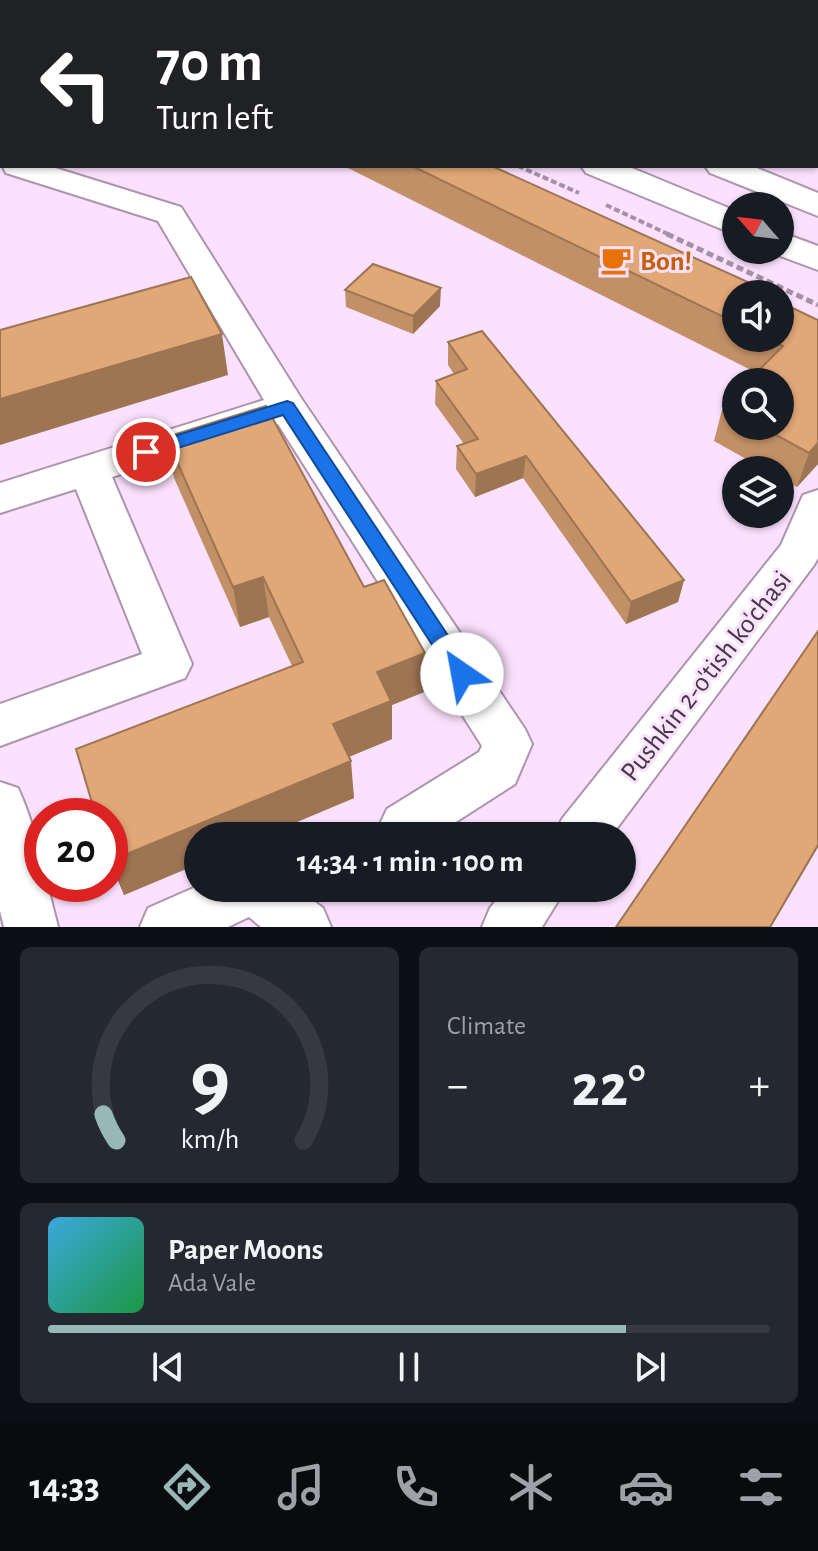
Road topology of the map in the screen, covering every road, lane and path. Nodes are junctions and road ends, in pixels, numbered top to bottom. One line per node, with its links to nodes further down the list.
1 (11, 168): 6 (street)
2 (22, 168): 13 (street)
3 (528, 168): 5 (path)
4 (727, 168): 8 (main road)
5 (591, 181): 9 (main road)
6 (0, 195)
7 (598, 201): 12 (path)
8 (818, 205)
9 (722, 220)
10 (794, 249): 11 (main road)
11 (818, 259)
12 (818, 305)
13 (287, 407): 14 (street); 19 (street)
14 (89, 470): 15 (street); 17 (street)
15 (0, 498)
16 (818, 506): 20 (street, Pushkin 2-o'tish ko'chasi)
17 (0, 725)
18 (0, 805): 25 (street)
19 (411, 822)
20 (591, 822)
21 (223, 902): 26 (street)
22 (259, 902): 27 (street)
23 (272, 902): 28 (street)
24 (528, 902): 29 (street)
25 (31, 927)
26 (167, 927)
27 (269, 927)
28 (304, 927)
29 (509, 927)

